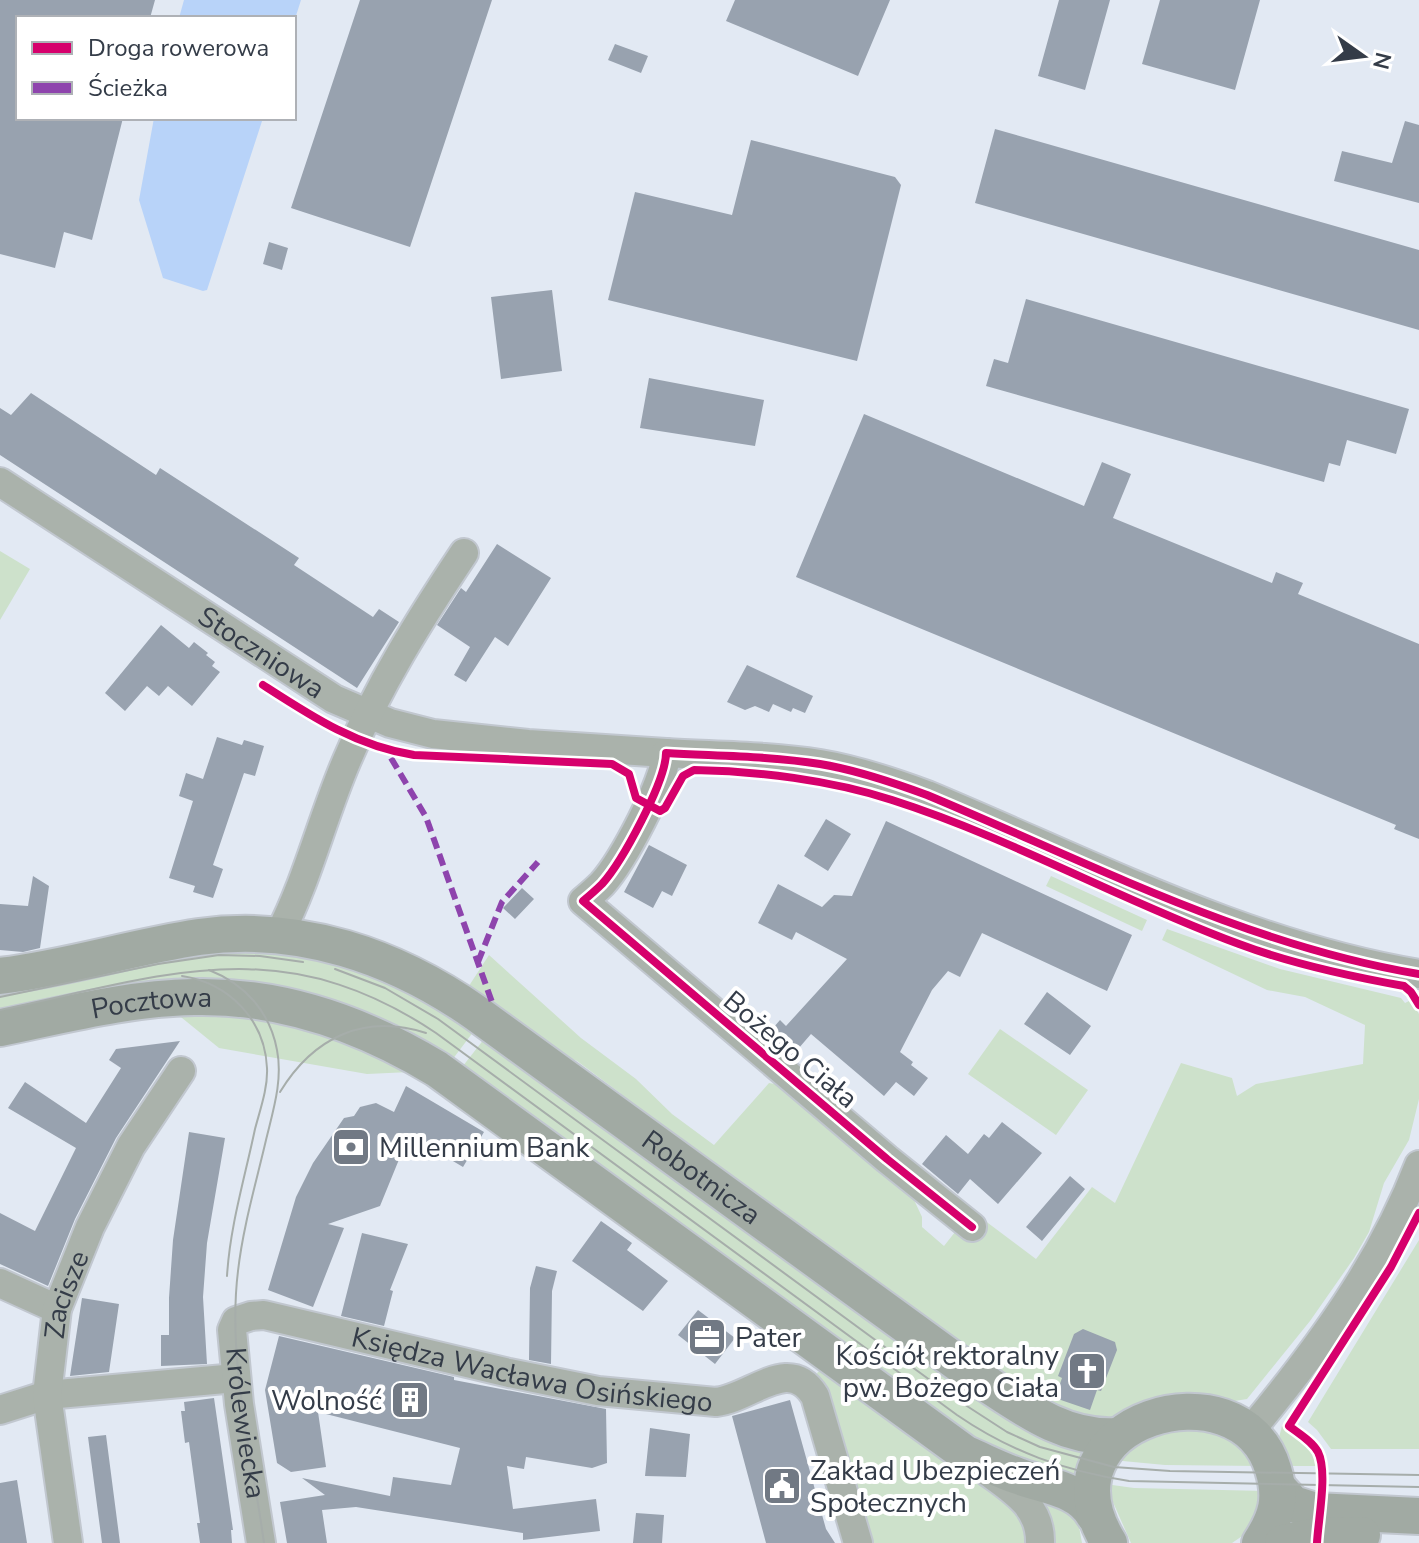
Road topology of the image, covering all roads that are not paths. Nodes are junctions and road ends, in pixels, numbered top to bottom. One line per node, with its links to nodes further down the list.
1 (0, 482): 3 (street, Stoczniowa)
2 (464, 553): 3 (street)
3 (369, 714): 4 (street, Stoczniowa); 5 (street)
4 (666, 756): 6 (street, Stoczniowa); 11 (street, Bożego Ciała)
5 (279, 935): 7 (main road, Pocztowa); 19 (main road, Robotnicza)
6 (1419, 974)
7 (0, 976)
8 (0, 1028): 20 (main road, Pocztowa)
9 (181, 1071): 13 (street, Zacisze)
10 (1419, 1165): 18 (street)
11 (972, 1227)
12 (0, 1283): 13 (street)
13 (57, 1309): 16 (street, Zacisze)
14 (251, 1316): 15 (street, Królewiecka); 27 (street, Księdza Wacława Osińskiego)
15 (236, 1378): 16 (street); 26 (street, Królewiecka)
16 (47, 1395): 17 (street); 25 (street, Zacisze)
17 (0, 1410)
18 (1251, 1430): 19 (main road); 22 (main road)
19 (1116, 1436): 24 (main road)
20 (966, 1454): 24 (main road); 28 (street)
21 (1419, 1516): 22 (main road)
22 (1279, 1521): 23 (main road); 29 (main road)
23 (1419, 1531)
24 (1098, 1534)
25 (68, 1543)
26 (261, 1543)
27 (858, 1543)
28 (1040, 1543)
29 (1260, 1543)

